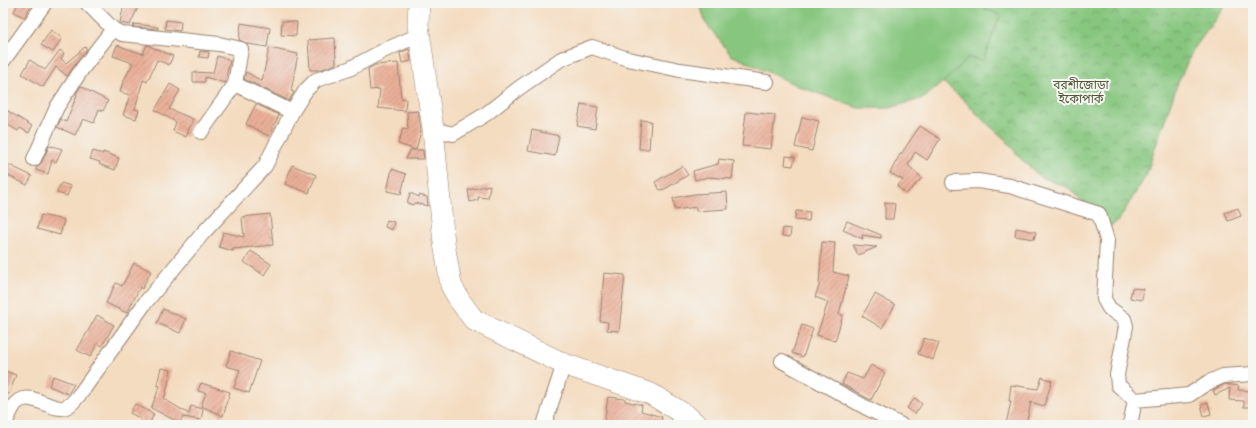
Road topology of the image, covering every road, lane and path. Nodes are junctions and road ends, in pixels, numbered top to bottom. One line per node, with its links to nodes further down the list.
1 (45, 3): 6 (street)
2 (87, 3): 4 (street)
3 (419, 3): 5 (highway)
4 (112, 29): 8 (street); 12 (street)
5 (419, 35): 9 (street); 10 (highway)
6 (3, 61)
7 (767, 82): 10 (street)
8 (235, 84): 9 (street); 11 (street)
9 (292, 112): 18 (street)
10 (432, 129): 15 (highway)
11 (201, 132)
12 (34, 159)
13 (953, 182): 17 (street)
14 (782, 360): 21 (street)
15 (564, 364): 19 (street); 20 (highway)
16 (1253, 374): 17 (street)
17 (1135, 400): 22 (street)
18 (4, 425)
19 (544, 425)
20 (697, 425)
21 (901, 425)
22 (1130, 425)

